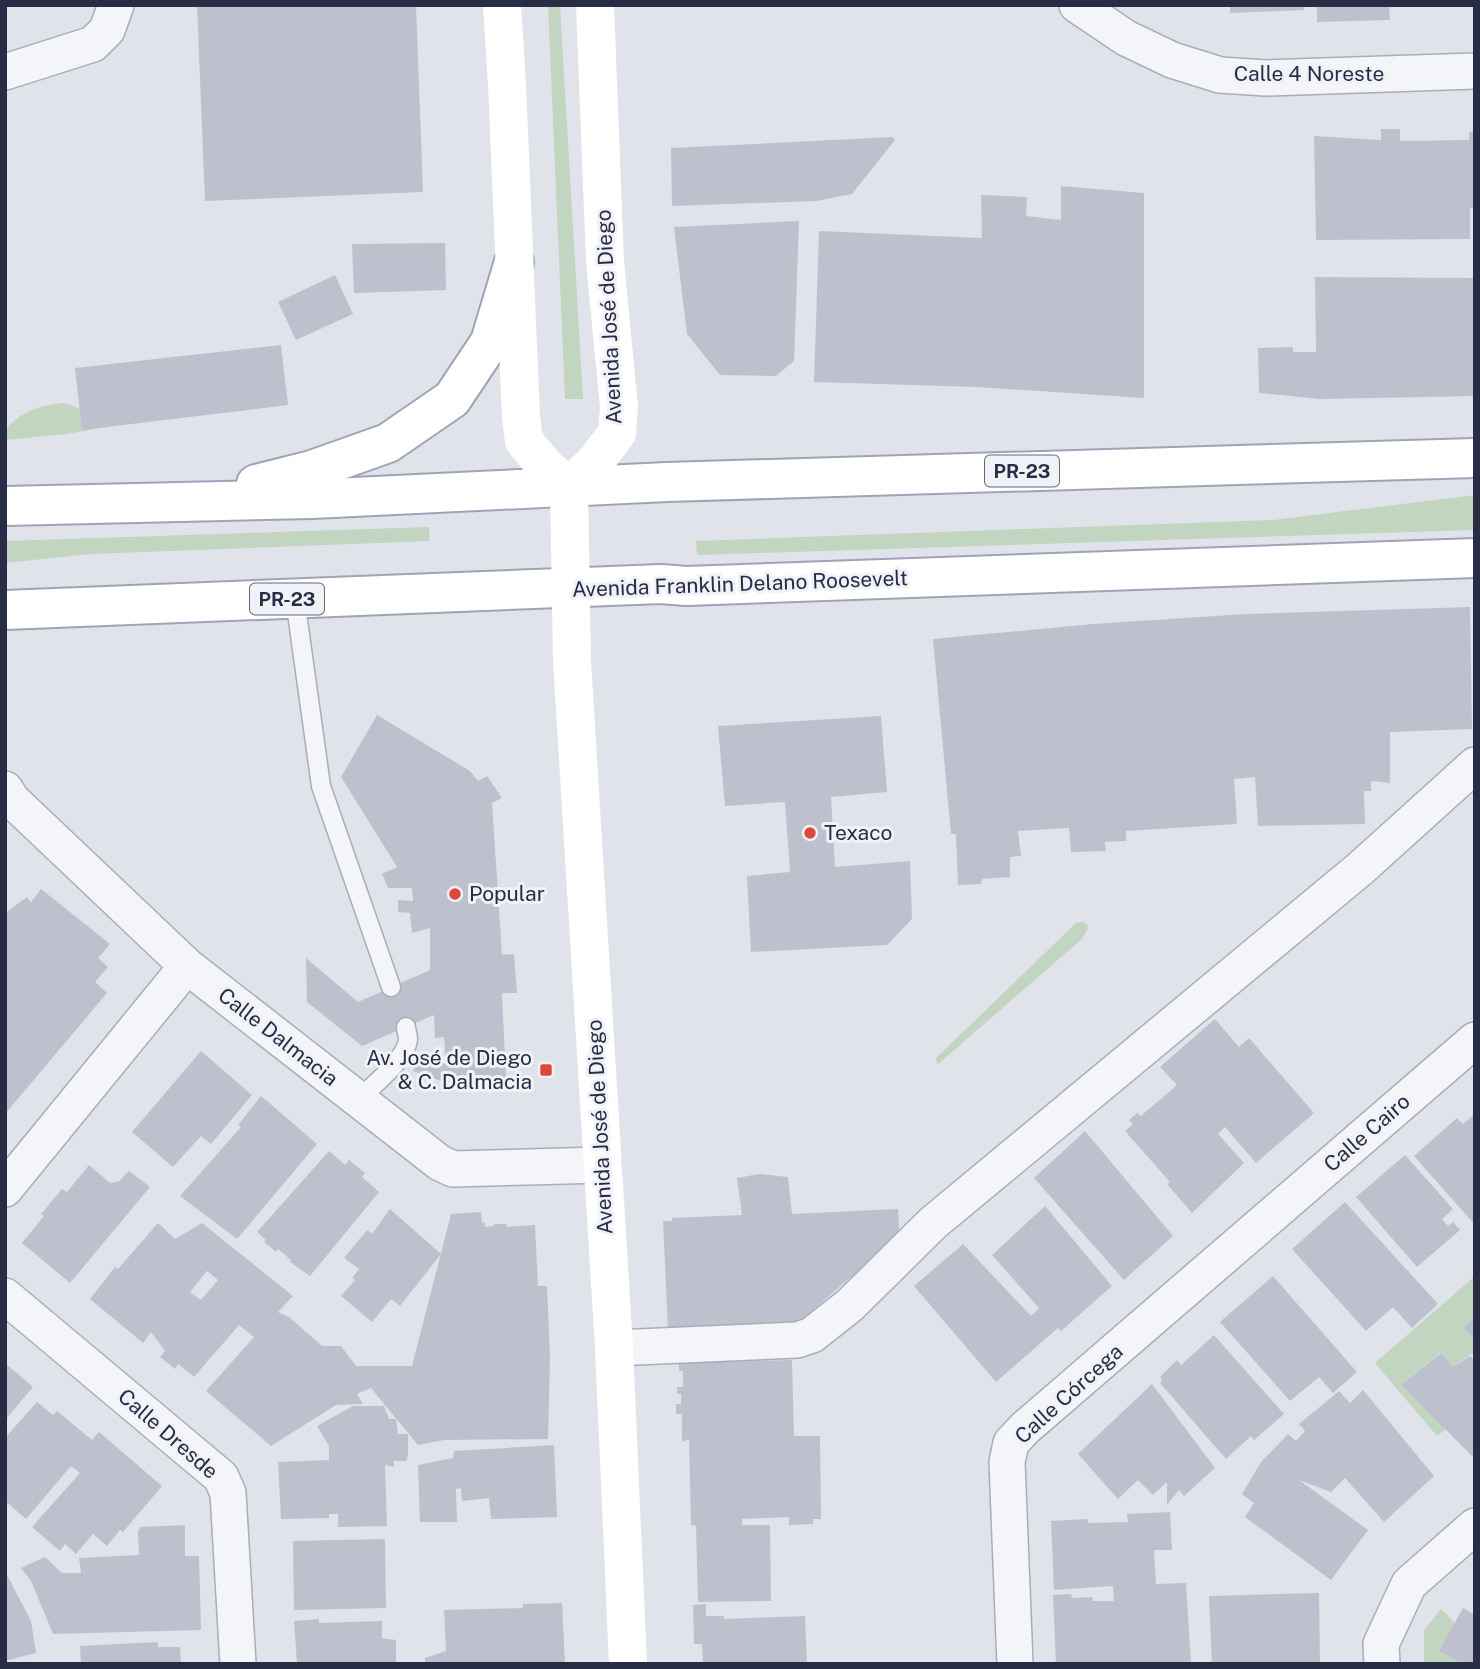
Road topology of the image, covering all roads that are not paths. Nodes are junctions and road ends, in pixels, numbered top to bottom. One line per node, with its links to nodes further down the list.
1 (116, 5): 6 (street)
2 (502, 5): 7 (main road)
3 (595, 5): 9 (main road, Avenida José de Diego)
4 (1076, 5): 5 (street, Calle 4 Noreste)
5 (1475, 71)
6 (5, 72)
7 (514, 262): 9 (main road); 10 (main road)
8 (1475, 457): 9 (main road, PR-23)
9 (569, 487): 10 (main road, PR-23); 13 (main road, Avenida José de Diego)
10 (180, 502): 11 (main road, PR-23)
11 (5, 506)
12 (1475, 558): 13 (main road, Avenida Franklin Delano Roosevelt / PR-23)
13 (569, 590): 14 (main road, Avenida Franklin Delano Roosevelt / PR-23); 23 (main road, Avenida José de Diego)
14 (295, 599): 15 (main road, Avenida Franklin Delano Roosevelt / PR-23); 19 (lane)
15 (5, 610)
16 (1475, 765): 27 (street)
17 (5, 789): 18 (street, Calle Dalmacia)
18 (187, 966): 22 (street, Calle Dalmacia); 24 (street)
19 (391, 987)
20 (405, 1027): 22 (lane)
21 (1475, 1040): 25 (street, Calle Cairo)
22 (359, 1099): 23 (street, Calle Dalmacia)
23 (603, 1165): 27 (main road, Avenida José de Diego)
24 (5, 1189)
25 (1260, 1226): 31 (street, Calle Córcega)
26 (5, 1296): 29 (street, Calle Dresde)
27 (614, 1349): 30 (main road, Avenida José de Diego)
28 (1471, 1529): 32 (street)
29 (238, 1664)
30 (628, 1664)
31 (1015, 1664)
32 (1381, 1664)

